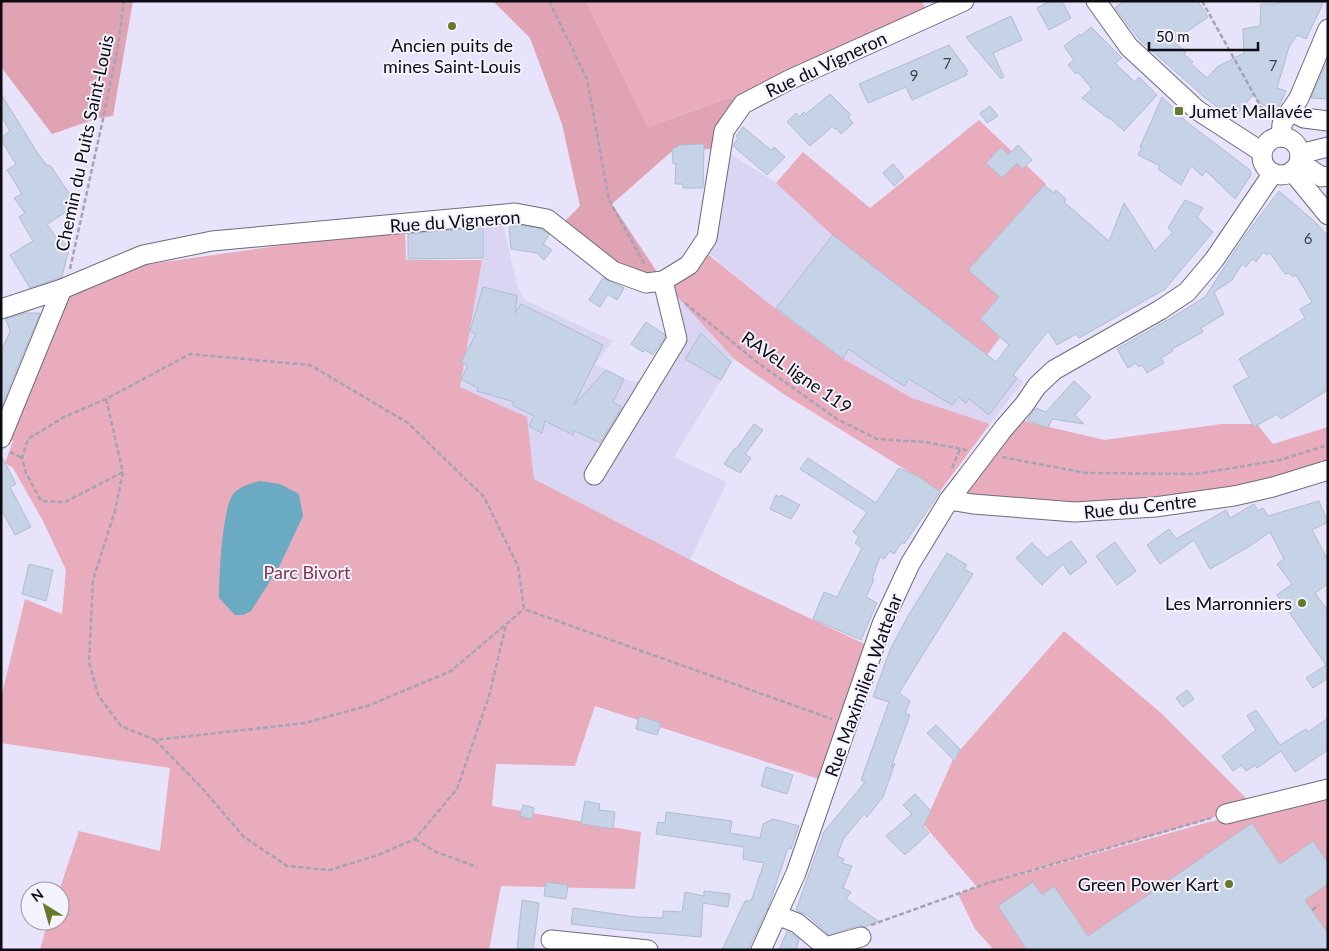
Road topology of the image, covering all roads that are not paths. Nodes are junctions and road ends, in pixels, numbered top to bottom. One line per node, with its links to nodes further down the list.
1 (964, 1): 12 (street, Rue du Vigneron)
2 (1096, 1): 7 (street)
3 (1328, 29): 5 (street)
4 (1328, 121): 5 (street)
5 (1285, 124): 7 (street); 8 (street)
6 (1328, 147): 8 (street)
7 (1262, 152): 9 (street)
8 (1297, 162): 9 (street); 10 (street); 11 (street)
9 (1273, 173): 18 (street, Rue Maximilien Wattelar, bridge)
10 (1328, 176)
11 (1328, 215)
12 (663, 281): 13 (street, Rue du Vigneron); 17 (street)
13 (63, 288): 14 (street, Rue du Vigneron); 15 (street)
14 (1, 309)
15 (5, 445)
16 (1328, 470): 18 (street, Rue du Centre)
17 (594, 475)
18 (949, 500): 21 (street, Rue Maximilien Wattelar)
19 (1328, 789): 20 (street)
20 (1226, 814)
21 (777, 915): 22 (street); 25 (street, Rue Maximilien Wattelar)
22 (861, 937)
23 (551, 940): 24 (street)
24 (648, 950)
25 (761, 950)

